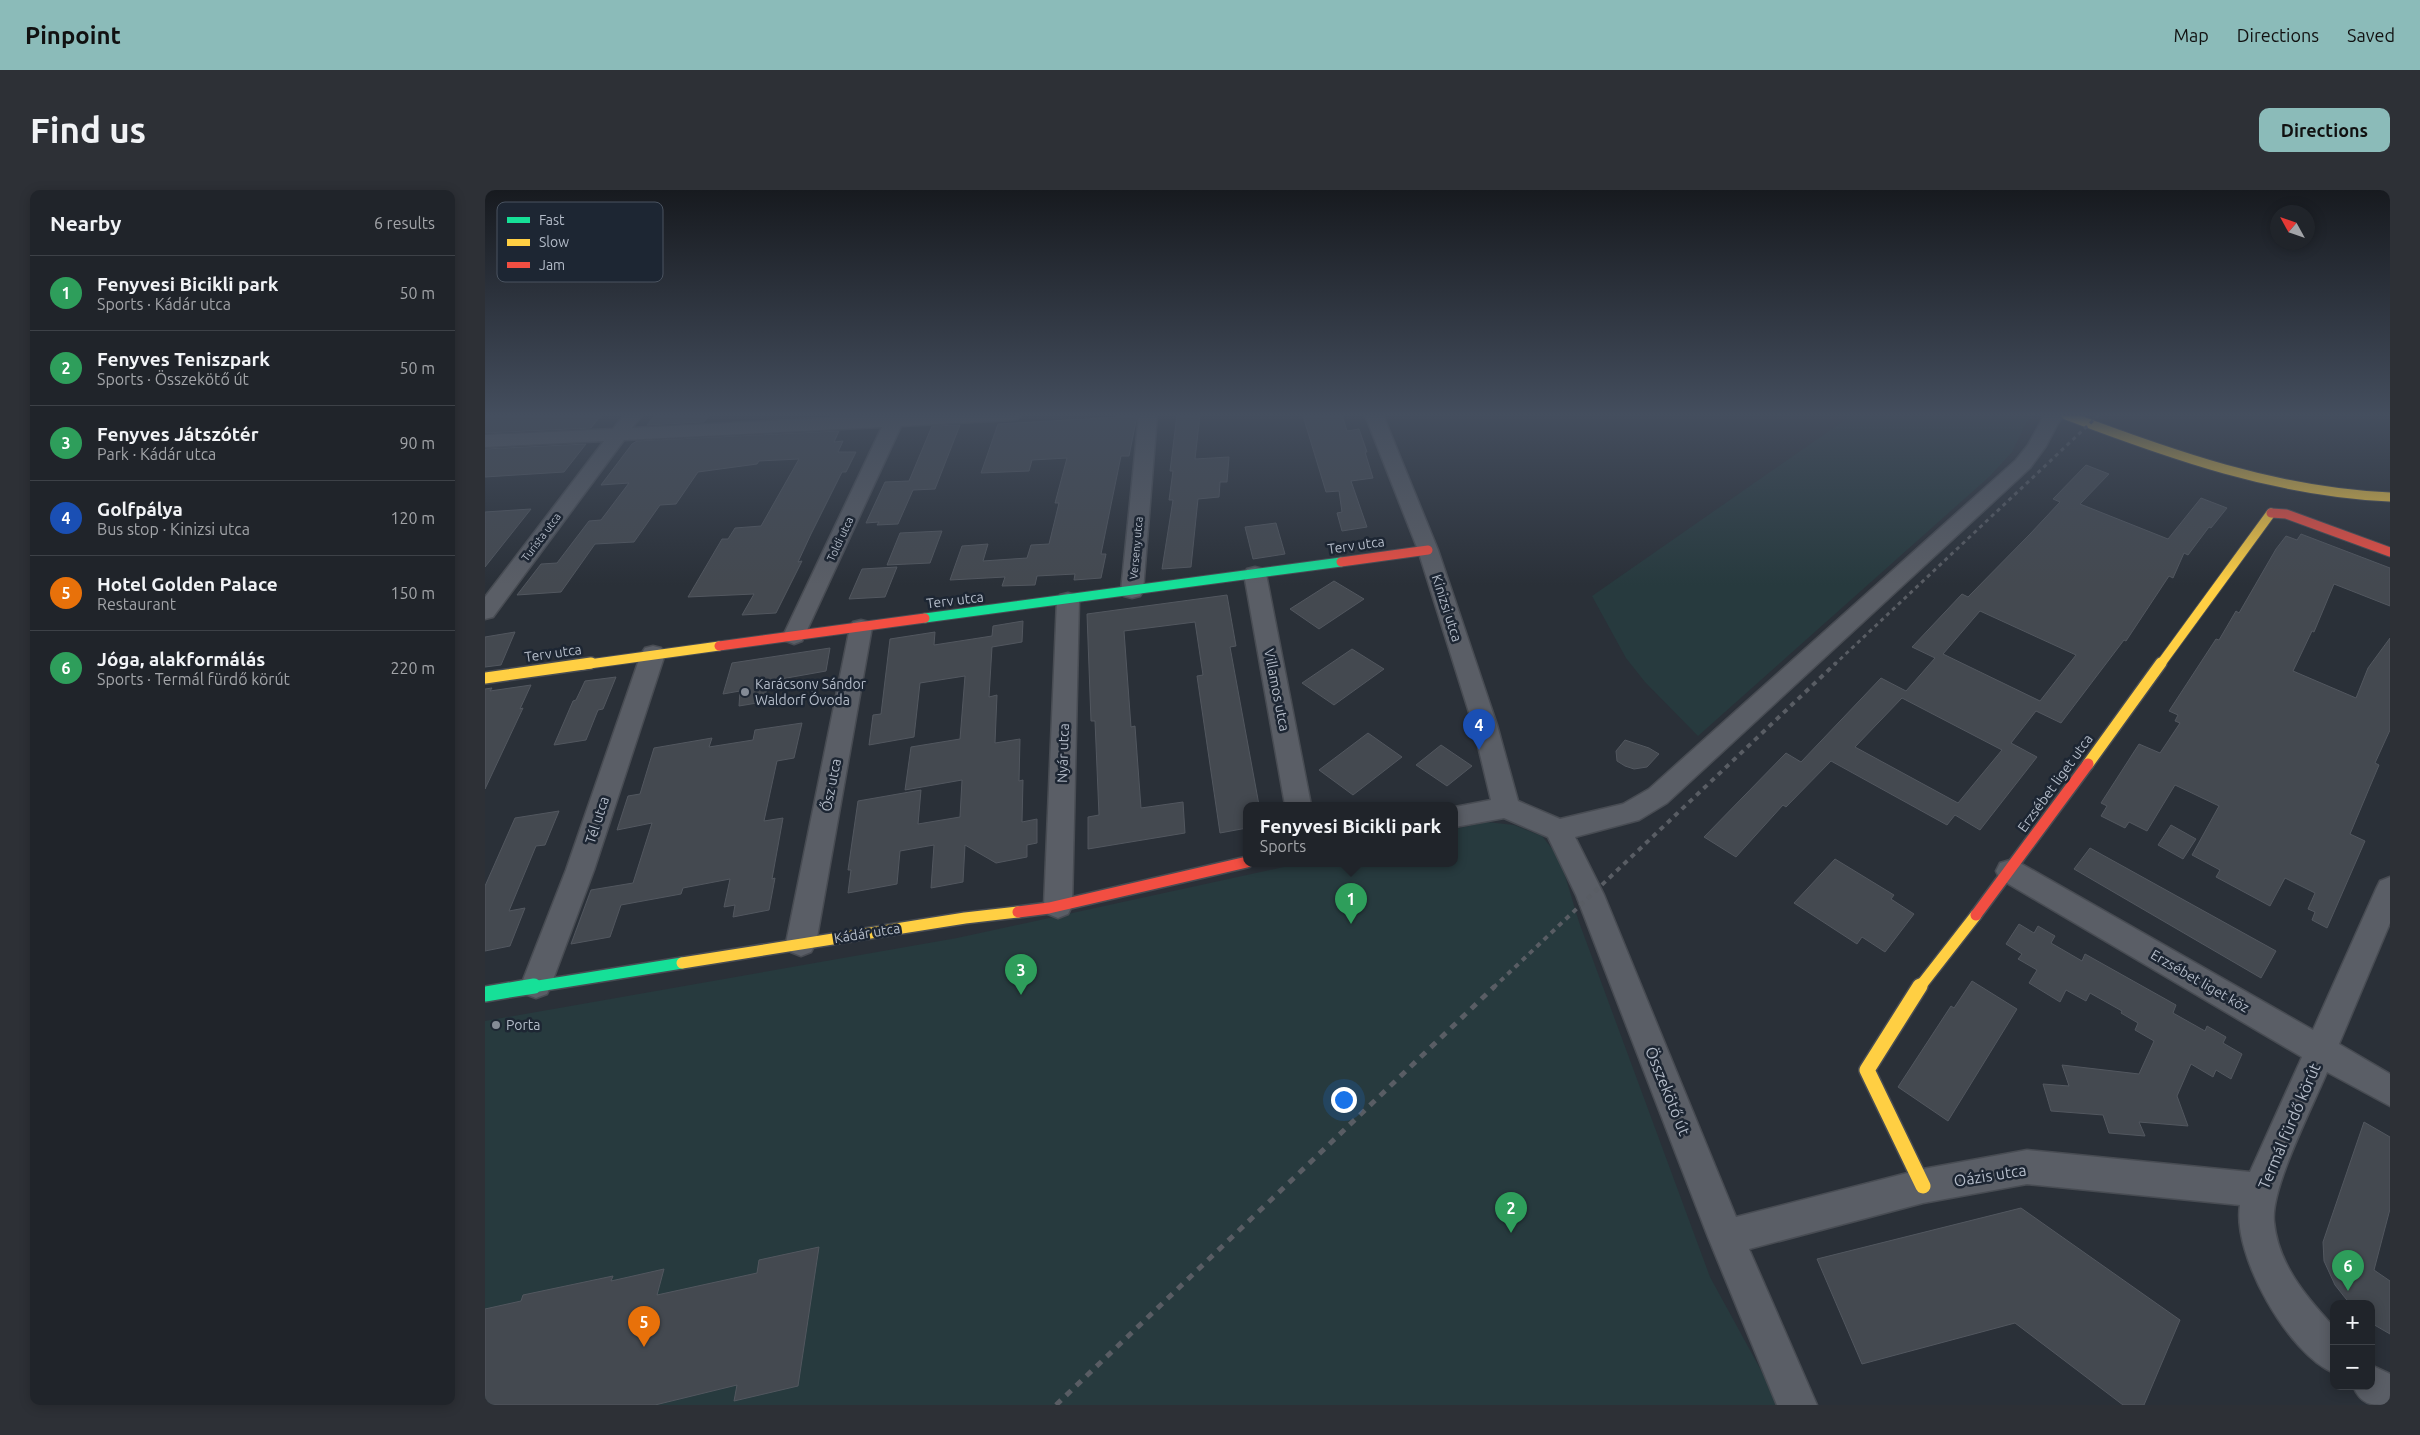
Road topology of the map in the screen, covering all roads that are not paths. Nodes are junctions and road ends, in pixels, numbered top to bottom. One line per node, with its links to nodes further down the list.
1 (590, 472): 13 (street, Turista utca)
2 (871, 472): 15 (street, Toldi utca)
3 (1143, 472): 11 (street, Verseny utca)
4 (1397, 472): 8 (street, Kinizsi utca)
5 (2015, 472): 21 (street)
6 (2227, 472): 7 (street)
7 (2390, 497)
8 (1429, 550): 10 (street, Terv utca); 19 (street, Kinizsi utca)
9 (2390, 552): 23 (street, Erzsébet liget utca)
10 (1255, 574): 11 (street, Terv utca); 18 (street, Villamos utca)
11 (1132, 592): 12 (street, Terv utca)
12 (1068, 600): 14 (street, Terv utca); 25 (street, Nyár utca)
13 (485, 612)
14 (861, 627): 15 (street, Terv utca); 26 (street, Ősz utca)
15 (794, 636): 16 (street, Terv utca)
16 (653, 654): 17 (street, Terv utca); 27 (street, Tél utca)
17 (485, 678)
18 (1297, 802)
19 (1506, 807): 20 (street); 21 (street)
20 (1458, 816)
21 (1558, 830): 33 (street, Összekötő út)
22 (1243, 863): 25 (street, Kádár utca)
23 (2009, 871): 29 (street, Erzsébet liget köz); 31 (street, Erzsébet liget utca)
24 (2390, 889): 29 (street, Termál fürdő körút)
25 (1058, 906): 26 (street, Kádár utca)
26 (801, 943): 27 (street, Kádár utca)
27 (536, 985): 28 (street, Kádár utca)
28 (485, 994)
29 (2321, 1052): 30 (street, Erzsébet liget köz); 32 (street, Termál fürdő körút)
30 (2390, 1091)
31 (1923, 1186): 32 (street, Oázis utca); 33 (street, Oázis utca)
32 (2260, 1190): 34 (street, Termál fürdő körút)
33 (1727, 1237): 37 (street, Összekötő út)
34 (2330, 1350)
35 (2375, 1387): 36 (street)
36 (2390, 1397)
37 (1797, 1405)

